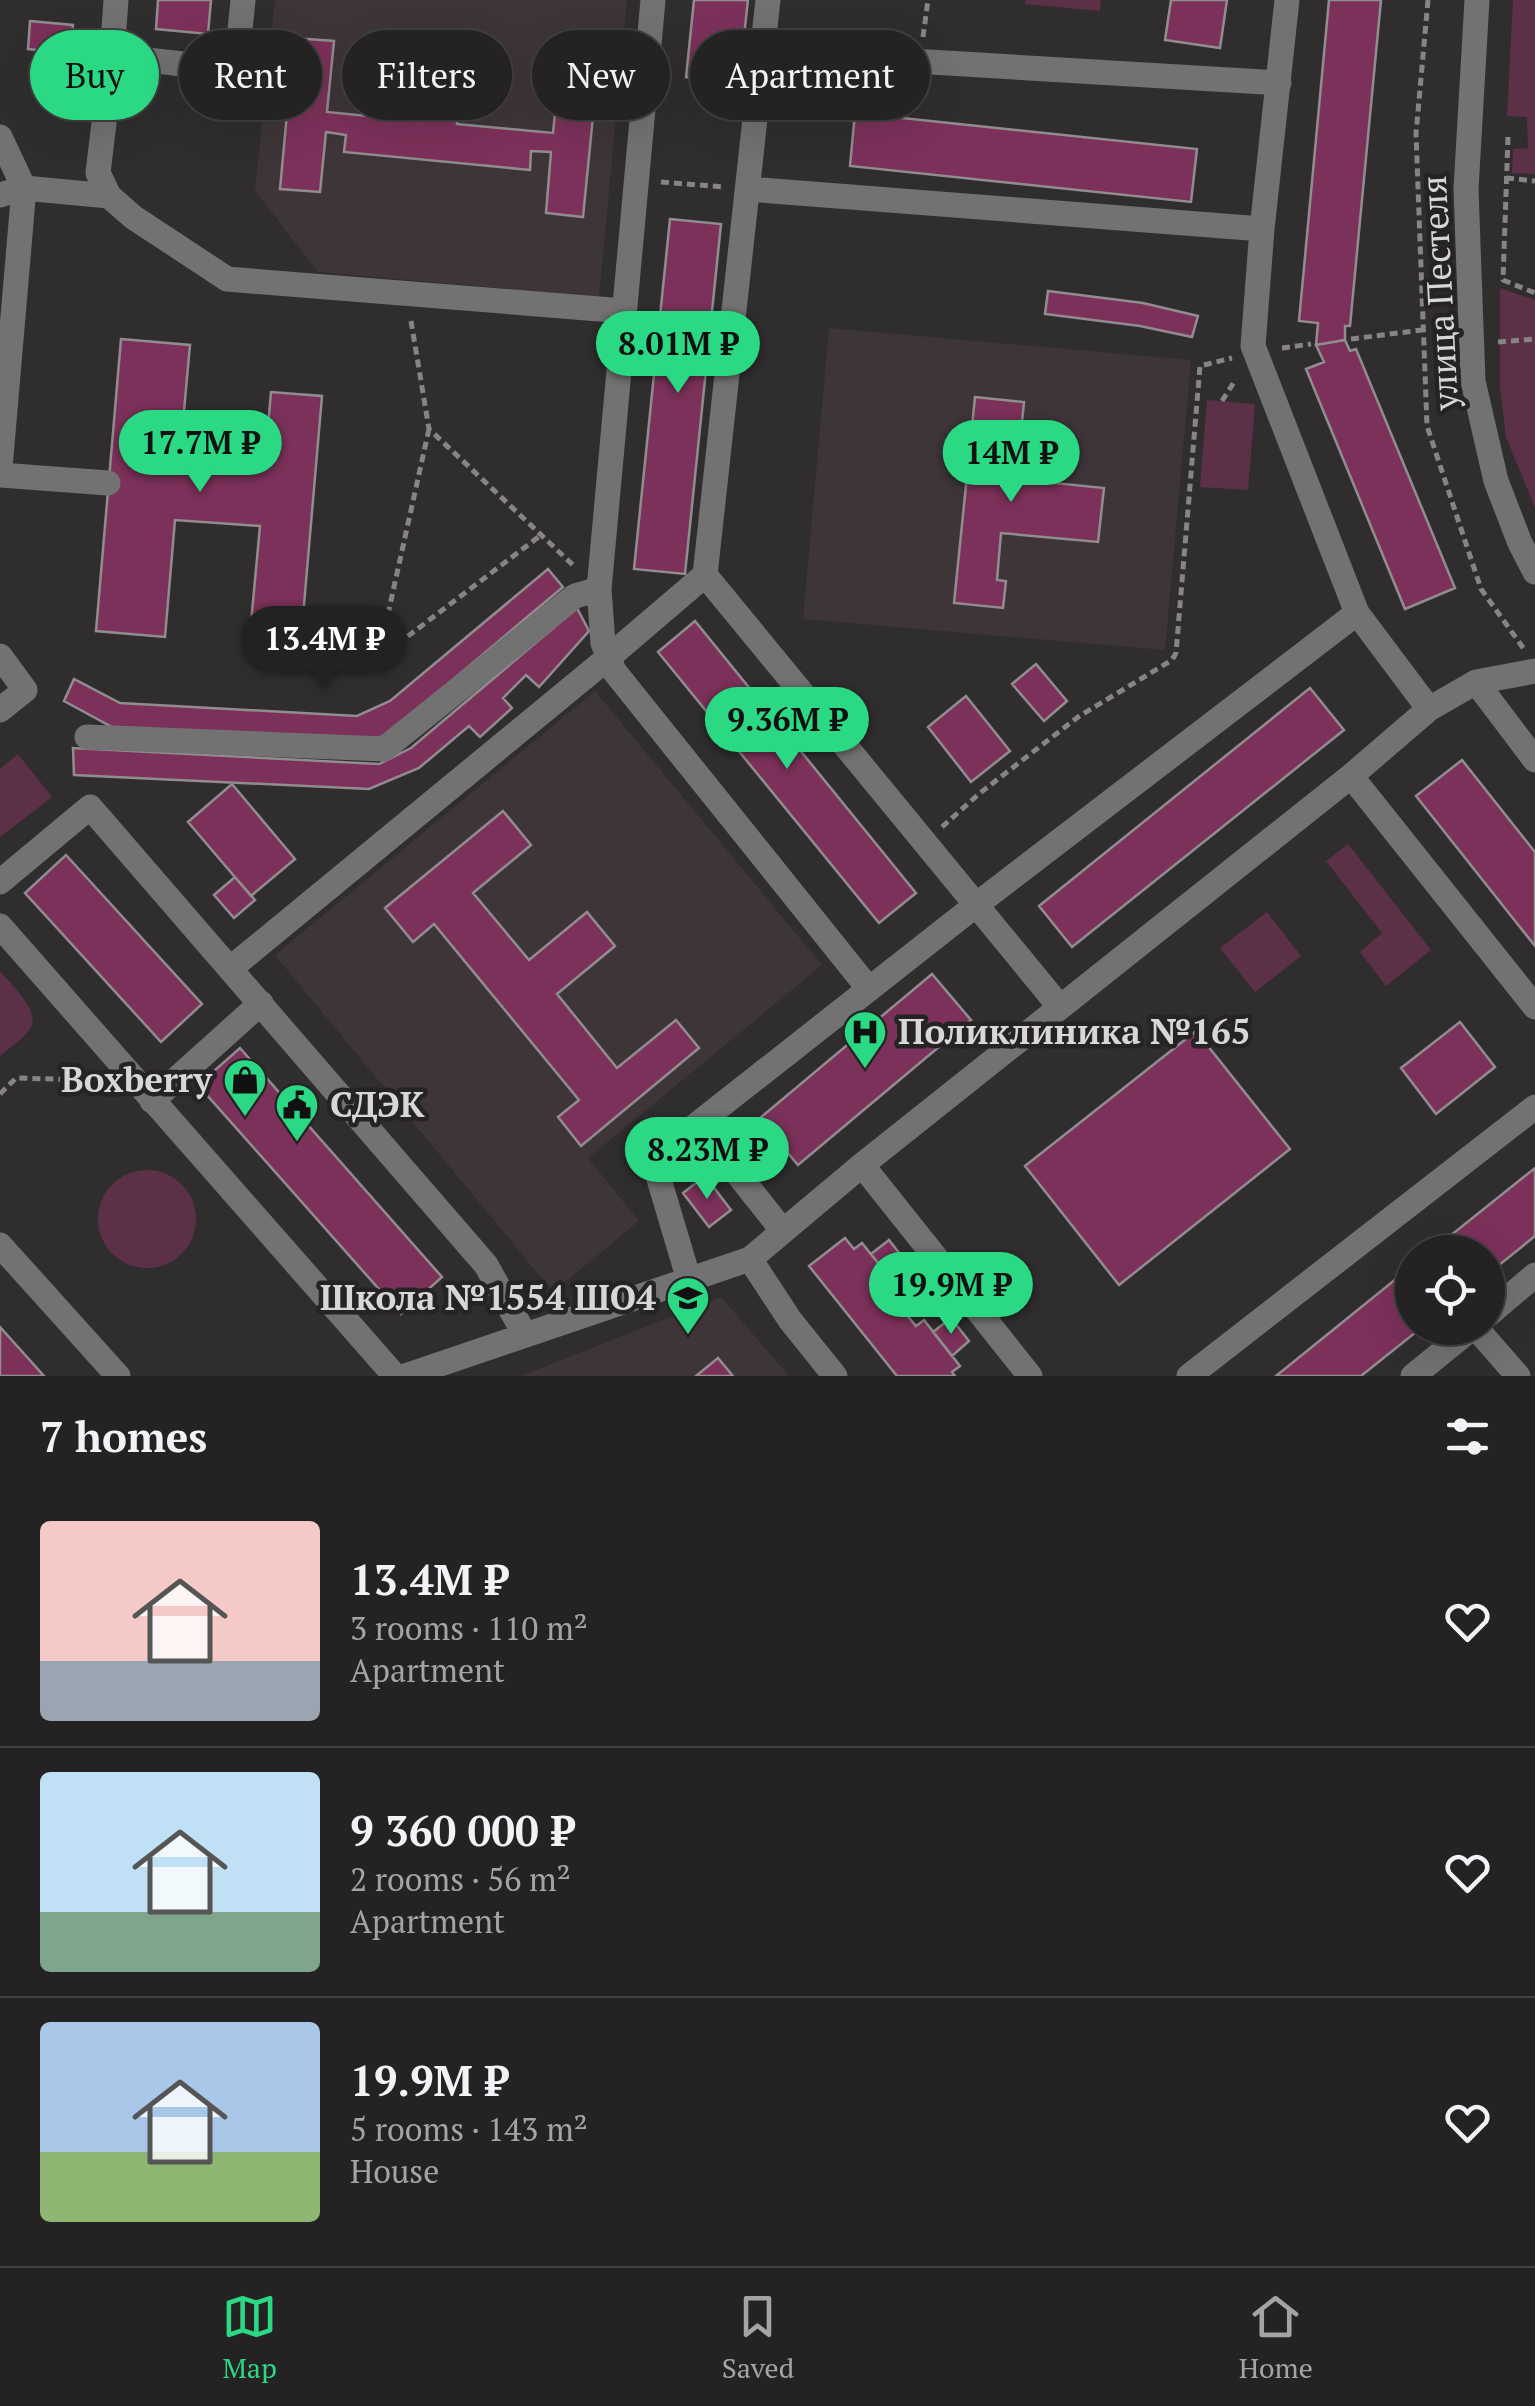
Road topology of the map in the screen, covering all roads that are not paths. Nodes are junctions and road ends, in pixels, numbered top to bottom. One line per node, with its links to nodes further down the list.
1 (116, 0): 7 (street)
2 (243, 0): 9 (street)
3 (653, 0): 19 (street)
4 (768, 0): 8 (street)
5 (1287, 0): 11 (street)
6 (1476, 0): 22 (street, улица Пестеля)
7 (114, 30)
8 (765, 30)
9 (159, 61)
10 (930, 61): 11 (street)
11 (1279, 84): 18 (street)
12 (104, 120): 17 (street)
13 (755, 120): 15 (street)
14 (0, 137): 16 (street)
15 (748, 189): 18 (street); 23 (street)
16 (12, 191): 17 (street); 20 (street)
17 (110, 196): 19 (street)
18 (1262, 228): 25 (street)
19 (624, 311): 24 (street)
20 (0, 472): 21 (street)
21 (108, 483)
22 (1535, 572)
23 (705, 575): 27 (street); 36 (street)
24 (599, 589): 27 (street); 32 (street)
25 (1356, 613): 30 (street); 36 (street)
26 (0, 656): 31 (street)
27 (609, 658): 38 (street); 39 (street)
28 (1531, 662): 29 (street)
29 (1476, 682): 30 (street); 33 (street)
30 (1429, 709): 34 (street)
31 (0, 710)
32 (87, 736)
33 (1535, 760)
34 (1351, 776): 41 (street); 42 (street)
35 (0, 882): 38 (street)
36 (976, 905): 39 (street); 42 (street)
37 (0, 926): 43 (street)
38 (230, 968): 40 (street)
39 (869, 989): 45 (street)
40 (261, 1003): 43 (street); 53 (street)
41 (1535, 1007)
42 (1060, 1008): 46 (street)
43 (152, 1101): 57 (street)
44 (1535, 1107): 61 (street)
45 (698, 1124): 47 (street); 51 (street)
46 (862, 1165): 47 (street); 60 (street)
47 (784, 1231): 49 (street)
48 (0, 1245): 56 (street)
49 (750, 1258): 51 (street); 59 (street)
50 (1535, 1275): 52 (street)
51 (689, 1280): 53 (street)
52 (1505, 1301)
53 (525, 1335): 58 (street)
54 (1453, 1345): 62 (street)
55 (1490, 1345): 63 (street)
56 (118, 1376)
57 (395, 1376)
58 (406, 1376)
59 (835, 1376)
60 (1030, 1376)
61 (1189, 1376)
62 (1414, 1376)
63 (1518, 1376)

